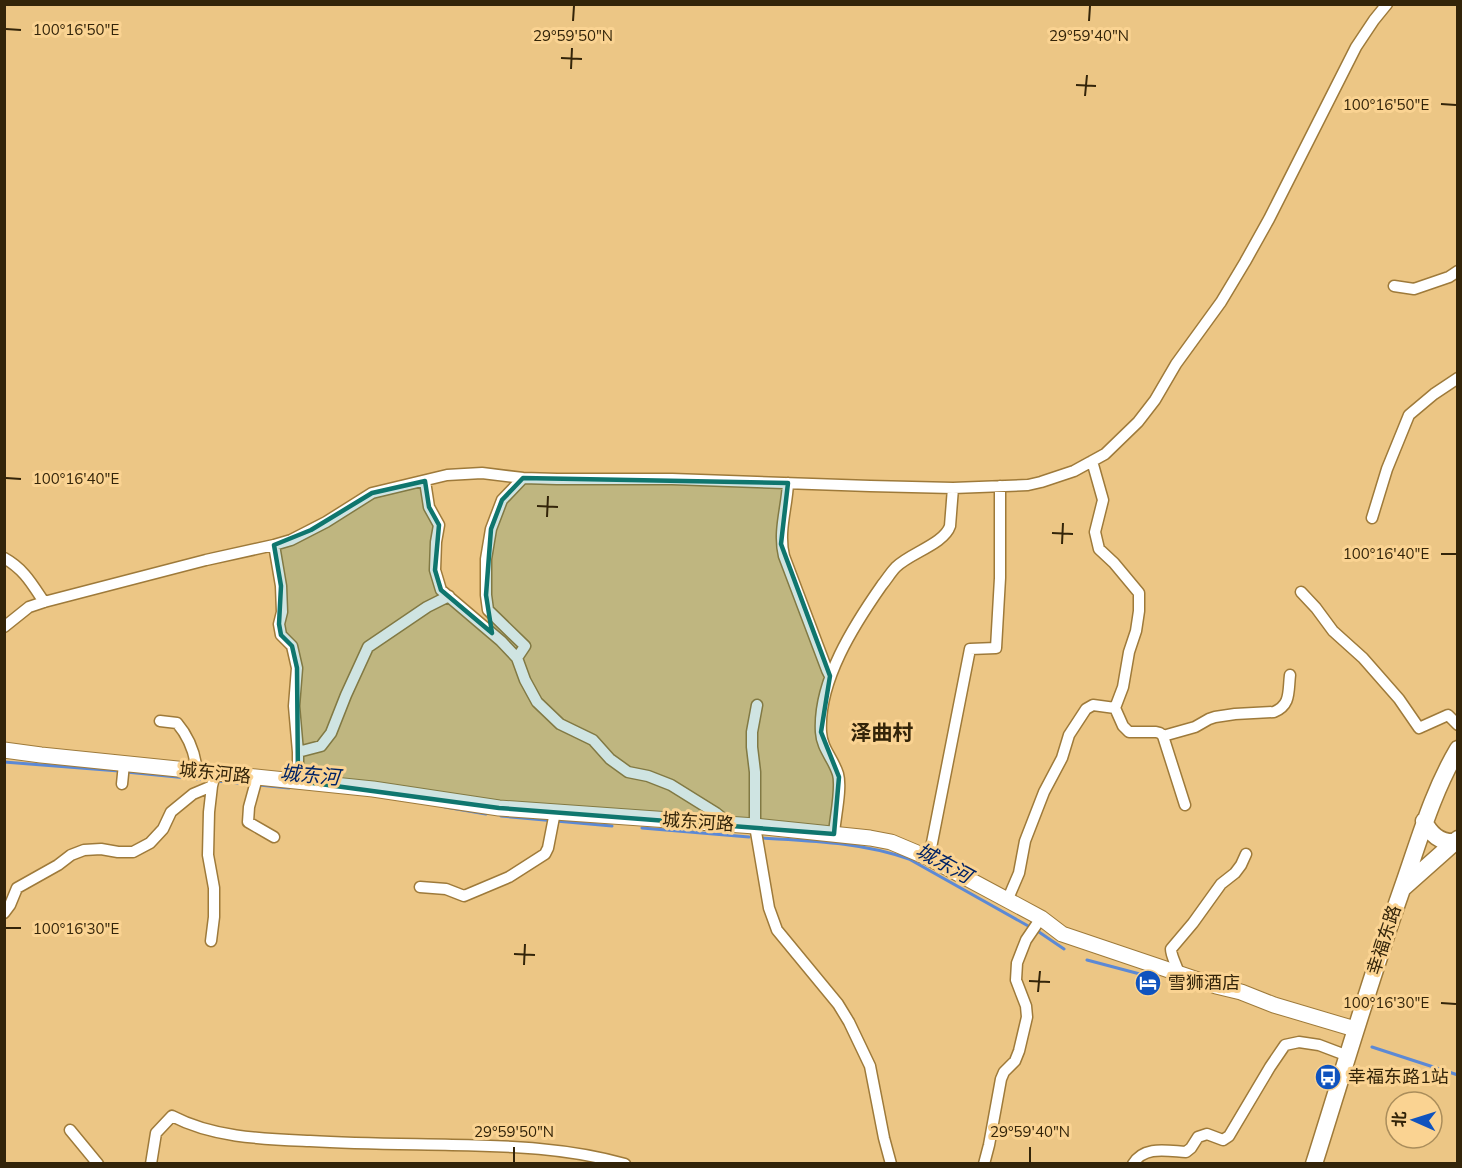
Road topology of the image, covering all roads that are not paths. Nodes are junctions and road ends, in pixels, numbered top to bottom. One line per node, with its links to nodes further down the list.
1 (1387, 4): 5 (street)
2 (1458, 271): 3 (street)
3 (1394, 286)
4 (1458, 378): 11 (street)
5 (1092, 461): 9 (street); 22 (street)
6 (524, 478): 7 (street); 8 (street); 18 (street)
7 (425, 481): 12 (street); 15 (street)
8 (788, 483): 10 (street); 20 (street)
9 (1000, 486): 10 (street); 44 (street)
10 (953, 488): 20 (street)
11 (1372, 518)
12 (274, 545): 16 (street); 28 (street)
13 (4, 558): 16 (street)
14 (1301, 591): 24 (street)
15 (448, 596): 18 (street); 28 (street)
16 (44, 602): 17 (street)
17 (4, 627)
18 (517, 658): 38 (street)
19 (1290, 675): 25 (street)
20 (830, 676): 40 (street)
21 (757, 705): 39 (street)
22 (1115, 708): 25 (street); 47 (street)
23 (160, 721): 30 (street)
24 (1458, 725)
25 (1162, 736): 35 (street)
26 (1458, 749): 37 (main road, 幸福东路)
27 (4, 750): 29 (street, 城东河路)
28 (298, 752): 32 (street)
29 (124, 764): 30 (street, 城东河路); 33 (street)
30 (198, 771): 31 (street, 城东河路)
31 (214, 779): 34 (street, 城东河路); 48 (street); 50 (street)
32 (298, 781): 34 (street, 城东河路); 36 (street, 城东河路)
33 (122, 784)
34 (255, 784): 41 (street)
35 (1185, 805)
36 (553, 820): 38 (street, 城东河路); 45 (street)
37 (1424, 821): 42 (main road); 46 (main road, 幸福东路)
38 (731, 825): 39 (street, 城东河路)
39 (755, 829): 40 (street, 城东河路); 58 (street)
40 (834, 834): 44 (street, 城东河路)
41 (274, 837)
42 (1456, 840): 46 (main road)
43 (1246, 854): 51 (street)
44 (929, 858): 47 (street, 城东河路)
45 (420, 888)
46 (1402, 888): 52 (main road, 幸福东路)
47 (1007, 901): 49 (street, 城东河路)
48 (4, 913)
49 (1036, 926): 51 (street, 城东河路); 59 (street)
50 (212, 941)
51 (1179, 974): 52 (street, 城东河路)
52 (1355, 1029): 53 (main road, 幸福东路)
53 (1348, 1056): 60 (street); 61 (main road, 幸福东路)
54 (70, 1130): 55 (street)
55 (98, 1164)
56 (151, 1164): 57 (street)
57 (625, 1164)
58 (891, 1164)
59 (984, 1164)
60 (1133, 1164)
61 (1314, 1164)

